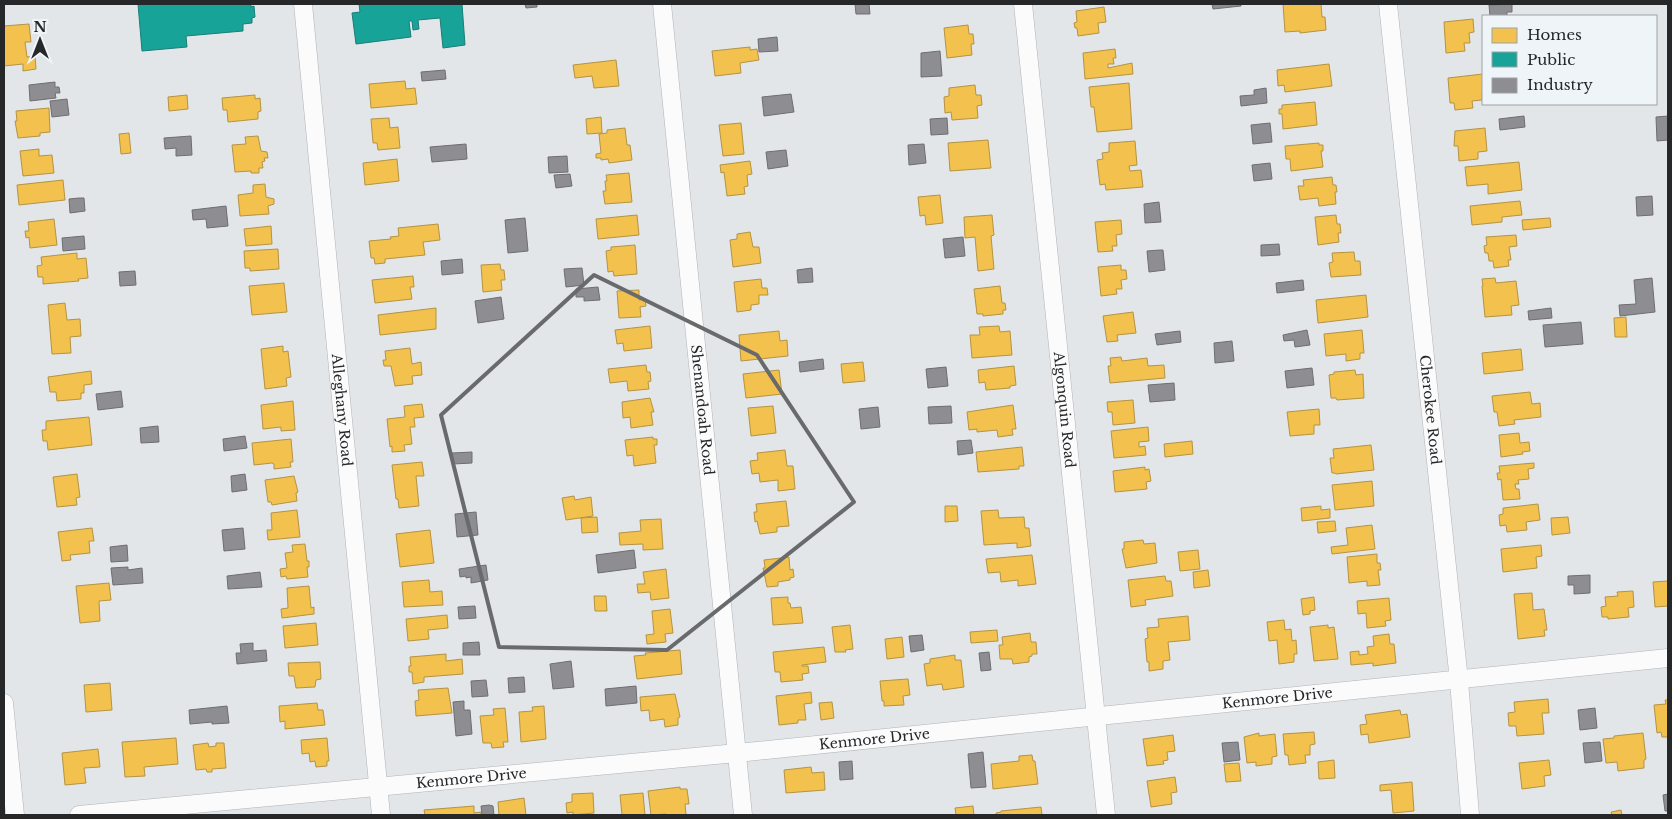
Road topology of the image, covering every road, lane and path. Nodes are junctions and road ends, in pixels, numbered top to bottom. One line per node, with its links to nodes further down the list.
1 (303, 4): 10 (street, Alleghany Road)
2 (662, 4): 9 (street, Shenandoah Road)
3 (1023, 4): 8 (street, Algonquin Road)
4 (1388, 4): 6 (street, Cherokee Road)
5 (1668, 658): 6 (street, Kenmore Drive)
6 (1459, 680): 8 (street, Kenmore Drive); 16 (street, Cherokee Road)
7 (4, 703): 11 (street)
8 (1096, 717): 9 (street, Kenmore Drive); 15 (street, Algonquin Road)
9 (737, 753): 10 (street, Kenmore Drive); 14 (street, Shenandoah Road)
10 (378, 788): 12 (street, Kenmore Drive); 13 (street, Alleghany Road)
11 (15, 815)
12 (79, 815)
13 (381, 815)
14 (743, 815)
15 (1106, 815)
16 (1470, 815)

